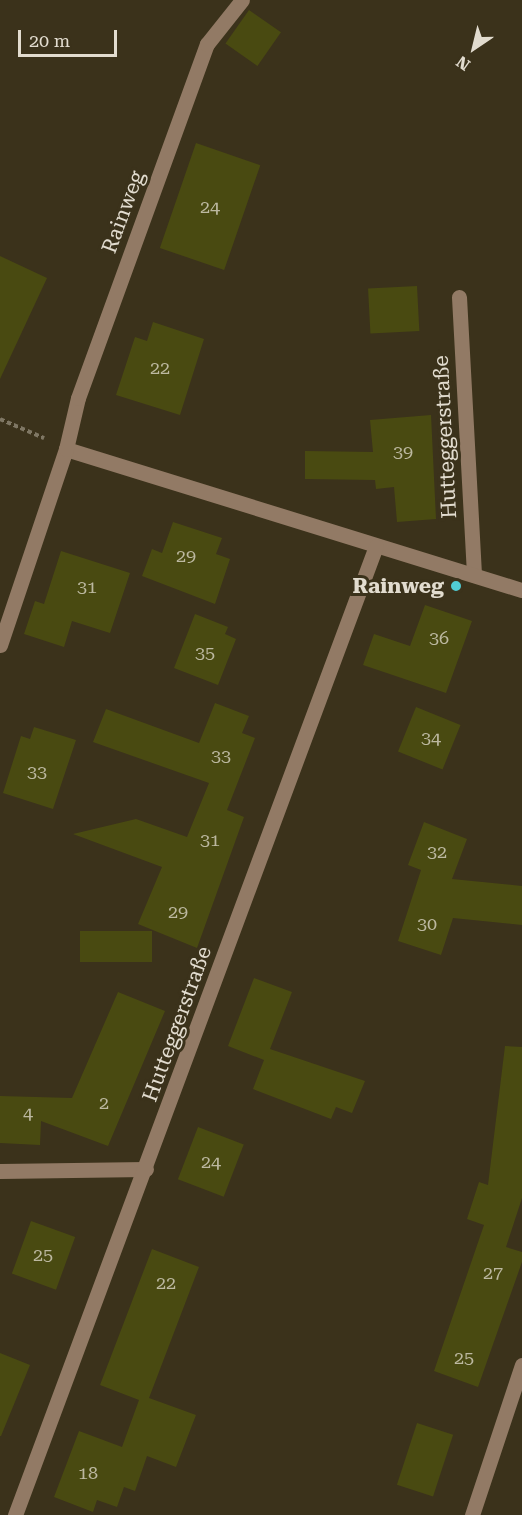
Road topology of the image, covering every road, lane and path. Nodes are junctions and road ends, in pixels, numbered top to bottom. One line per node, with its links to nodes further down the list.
1 (242, 0): 4 (street, Rainweg)
2 (459, 297): 6 (street, Hutteggerstraße)
3 (0, 419): 4 (path)
4 (66, 448): 5 (street); 8 (street, Rainweg)
5 (376, 546): 6 (street); 9 (street, Hutteggerstraße)
6 (474, 575): 7 (street)
7 (522, 590)
8 (0, 645)
9 (146, 1169): 10 (street); 12 (street, Hutteggerstraße)
10 (0, 1171)
11 (522, 1365): 13 (street)
12 (15, 1515)
13 (472, 1515)

